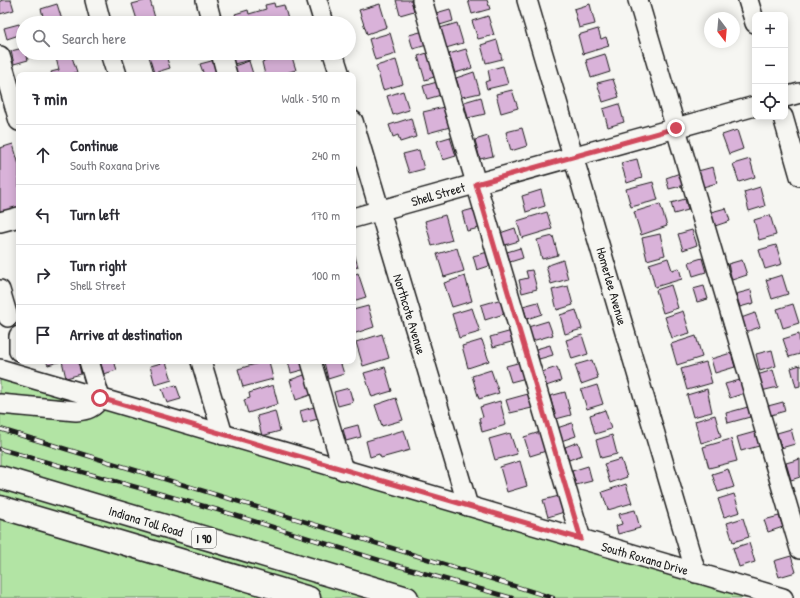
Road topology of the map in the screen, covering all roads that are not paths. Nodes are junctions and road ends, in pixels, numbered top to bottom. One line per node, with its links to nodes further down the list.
1 (95, 0): 9 (street)
2 (206, 0): 10 (street)
3 (318, 0): 11 (street)
4 (422, 0): 28 (street)
5 (527, 0): 26 (street, Homerlee Avenue)
6 (638, 0): 24 (street)
7 (748, 0): 8 (street)
8 (752, 13)
9 (100, 16)
10 (210, 16)
11 (322, 16)
12 (0, 56): 22 (street)
13 (112, 60): 16 (street)
14 (223, 60): 17 (street)
15 (335, 60): 18 (street)
16 (116, 72)
17 (226, 72)
18 (339, 72)
19 (800, 93): 20 (street)
20 (788, 96)
21 (752, 107): 24 (street, Shell Street)
22 (16, 112)
23 (784, 120): 27 (street)
24 (676, 128): 26 (street, Shell Street); 49 (street)
25 (356, 131): 29 (street, Northcote Avenue)
26 (573, 157): 28 (street, Shell Street); 50 (street, Homerlee Avenue)
27 (800, 176)
28 (476, 184): 29 (street, Shell Street); 48 (street)
29 (380, 211): 30 (street, Shell Street); 46 (street, Northcote Avenue)
30 (356, 217)
31 (16, 218): 32 (street)
32 (0, 222)
33 (0, 290): 34 (street)
34 (9, 317)
35 (24, 364): 40 (street)
36 (90, 364): 41 (street)
37 (202, 364): 43 (street)
38 (312, 364): 44 (street)
39 (0, 369): 40 (street, South Roxana Drive)
40 (35, 379): 41 (street, South Roxana Drive)
41 (100, 398): 42 (street); 43 (street, South Roxana Drive)
42 (0, 404)
43 (223, 435): 44 (street, South Roxana Drive)
44 (343, 470): 46 (street, South Roxana Drive)
45 (0, 477): 52 (highway, Indiana Toll Road / I 90)
46 (468, 506): 48 (street, South Roxana Drive)
47 (0, 507): 51 (highway, I 90)
48 (581, 539): 50 (street, South Roxana Drive)
49 (800, 549)
50 (696, 573): 53 (street, South Roxana Drive)
51 (309, 598)
52 (407, 598)
53 (783, 598)

